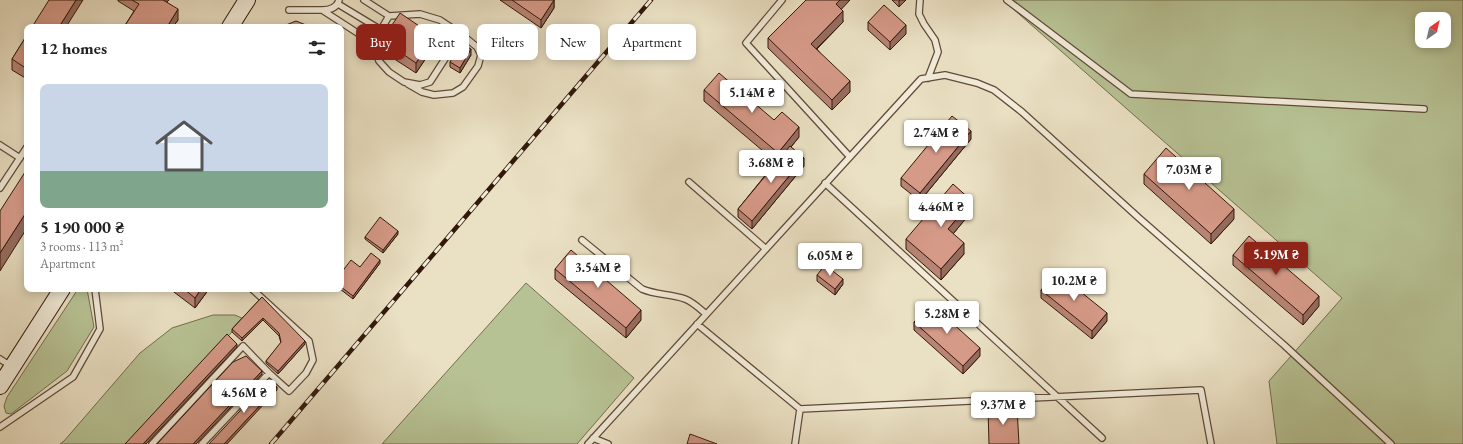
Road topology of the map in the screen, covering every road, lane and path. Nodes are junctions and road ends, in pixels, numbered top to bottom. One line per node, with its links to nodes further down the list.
1 (248, 0): 10 (main road)
2 (364, 0): 9 (lane)
3 (782, 0): 25 (lane)
4 (920, 0): 20 (lane)
5 (1007, 0): 22 (lane)
6 (339, 2): 8 (lane); 13 (lane)
7 (289, 10): 8 (lane)
8 (322, 10): 12 (lane)
9 (389, 16): 14 (lane); 15 (lane)
10 (232, 24)
11 (344, 24): 16 (lane)
12 (344, 24)
13 (372, 24)
14 (384, 24)
15 (446, 24)
16 (356, 32)
17 (469, 40): 21 (lane)
18 (379, 60): 21 (lane)
19 (444, 60): 21 (lane)
20 (928, 78): 25 (lane); 51 (lane)
21 (404, 82)
22 (1424, 109)
23 (0, 145): 26 (lane)
24 (24, 152): 26 (lane)
25 (850, 157): 28 (lane)
26 (20, 158): 29 (lane)
27 (689, 182): 31 (lane)
28 (826, 183): 31 (lane); 40 (lane)
29 (0, 188)
30 (582, 240): 35 (lane)
31 (766, 249): 35 (lane)
32 (60, 292): 37 (main road)
33 (95, 292): 42 (lane)
34 (255, 292): 38 (lane)
35 (706, 314): 36 (lane)
36 (697, 324): 41 (lane); 43 (lane)
37 (6, 363): 39 (main road)
38 (269, 372): 45 (lane); 46 (lane)
39 (0, 386)
40 (1057, 397): 41 (lane); 44 (lane); 50 (lane)
41 (800, 409): 49 (lane)
42 (0, 427)
43 (593, 438): 47 (lane); 48 (lane)
44 (1102, 438)
45 (152, 444)
46 (202, 444)
47 (588, 444)
48 (608, 444)
49 (794, 444)
50 (1211, 444)
51 (1391, 444)

